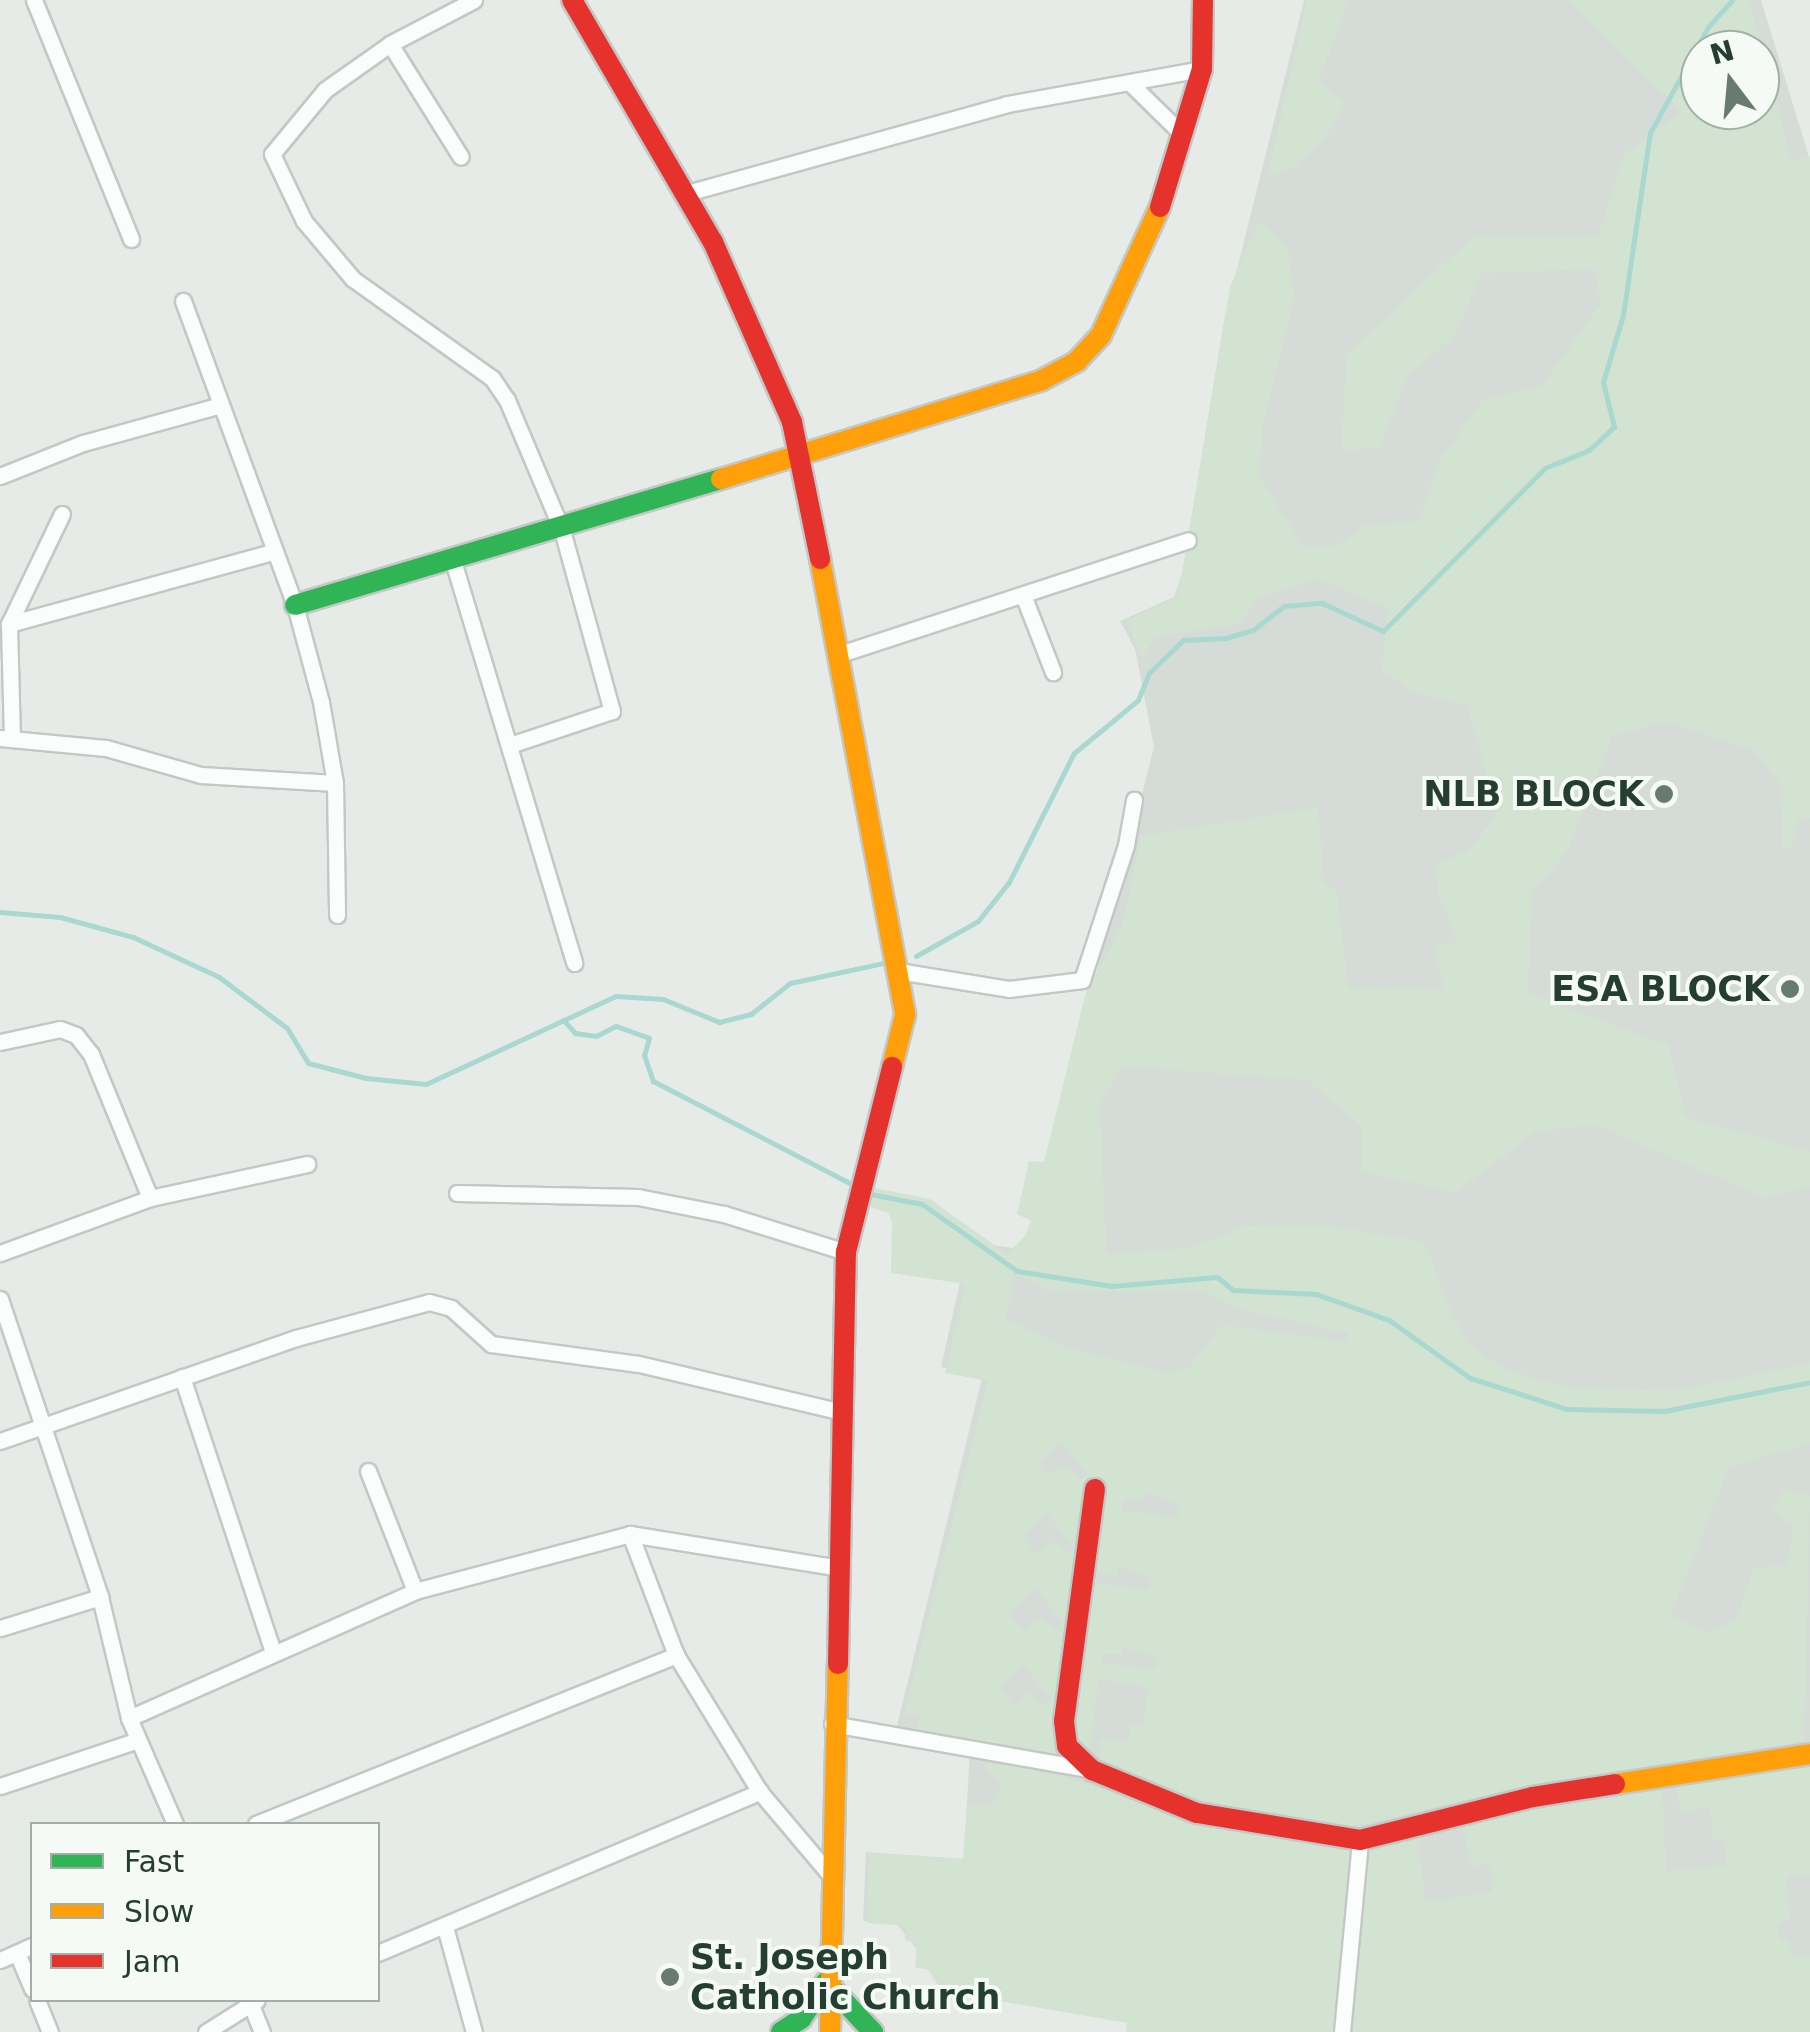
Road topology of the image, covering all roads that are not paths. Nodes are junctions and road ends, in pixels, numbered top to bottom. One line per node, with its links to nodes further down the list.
1 (34, 0): 11 (street)
2 (474, 0): 5 (street)
3 (572, 0): 10 (street)
4 (1203, 0): 6 (street)
5 (390, 44): 9 (street); 17 (street)
6 (1202, 70): 7 (street); 8 (street)
7 (1133, 86): 8 (street); 10 (street)
8 (1182, 134): 14 (street)
9 (461, 157)
10 (686, 193): 14 (street)
11 (130, 239)
12 (183, 301): 13 (street)
13 (221, 405): 15 (street); 19 (street)
14 (800, 456): 17 (street); 24 (street)
15 (0, 476)
16 (62, 514): 23 (street)
17 (562, 530): 20 (street); 27 (street)
18 (1188, 540): 21 (street)
19 (272, 552): 22 (street); 23 (street)
20 (454, 560): 22 (street); 27 (street)
21 (1023, 594): 24 (street); 25 (street)
22 (294, 605): 28 (street)
23 (8, 624): 26 (street)
24 (840, 654): 32 (street)
25 (1053, 672)
26 (6, 738): 28 (street)
27 (510, 746): 31 (street)
28 (335, 783): 30 (street)
29 (1134, 800): 32 (street)
30 (337, 915)
31 (574, 963)
32 (898, 971): 37 (street)
33 (0, 1042): 36 (street)
34 (307, 1164): 36 (street)
35 (457, 1194): 37 (street)
36 (150, 1198): 38 (street)
37 (846, 1252): 41 (street)
38 (0, 1253)
39 (0, 1299): 42 (street)
40 (182, 1377): 41 (street); 42 (street); 51 (street)
41 (842, 1412): 47 (street)
42 (44, 1424): 43 (street); 49 (street)
43 (0, 1441)
44 (368, 1471): 48 (street)
45 (1095, 1489): 57 (street)
46 (630, 1534): 47 (street); 48 (street); 52 (street)
47 (839, 1568): 54 (street)
48 (415, 1591): 51 (street)
49 (100, 1597): 50 (street); 53 (street)
50 (0, 1628)
51 (273, 1652): 53 (street)
52 (676, 1655): 59 (street); 61 (street)
53 (130, 1718): 55 (street)
54 (832, 1724): 57 (street); 63 (street)
55 (138, 1740): 58 (street); 60 (street)
56 (1810, 1754): 62 (street)
57 (1092, 1770): 62 (street)
58 (0, 1786)
59 (760, 1792): 63 (street); 64 (street)
60 (174, 1822)
61 (261, 1822)
62 (1360, 1840): 80 (street)
63 (832, 1876): 69 (street)
64 (445, 1926): 66 (street); 76 (street)
65 (25, 1950): 67 (street); 68 (street)
66 (380, 1952)
67 (0, 1960)
68 (30, 1978)
69 (826, 1982): 77 (street); 78 (street); 79 (street)
70 (38, 2002): 73 (street)
71 (249, 2002): 74 (street)
72 (253, 2002): 75 (street)
73 (50, 2032)
74 (206, 2032)
75 (262, 2032)
76 (474, 2032)
77 (781, 2032)
78 (830, 2032)
79 (873, 2032)
80 (1342, 2032)

